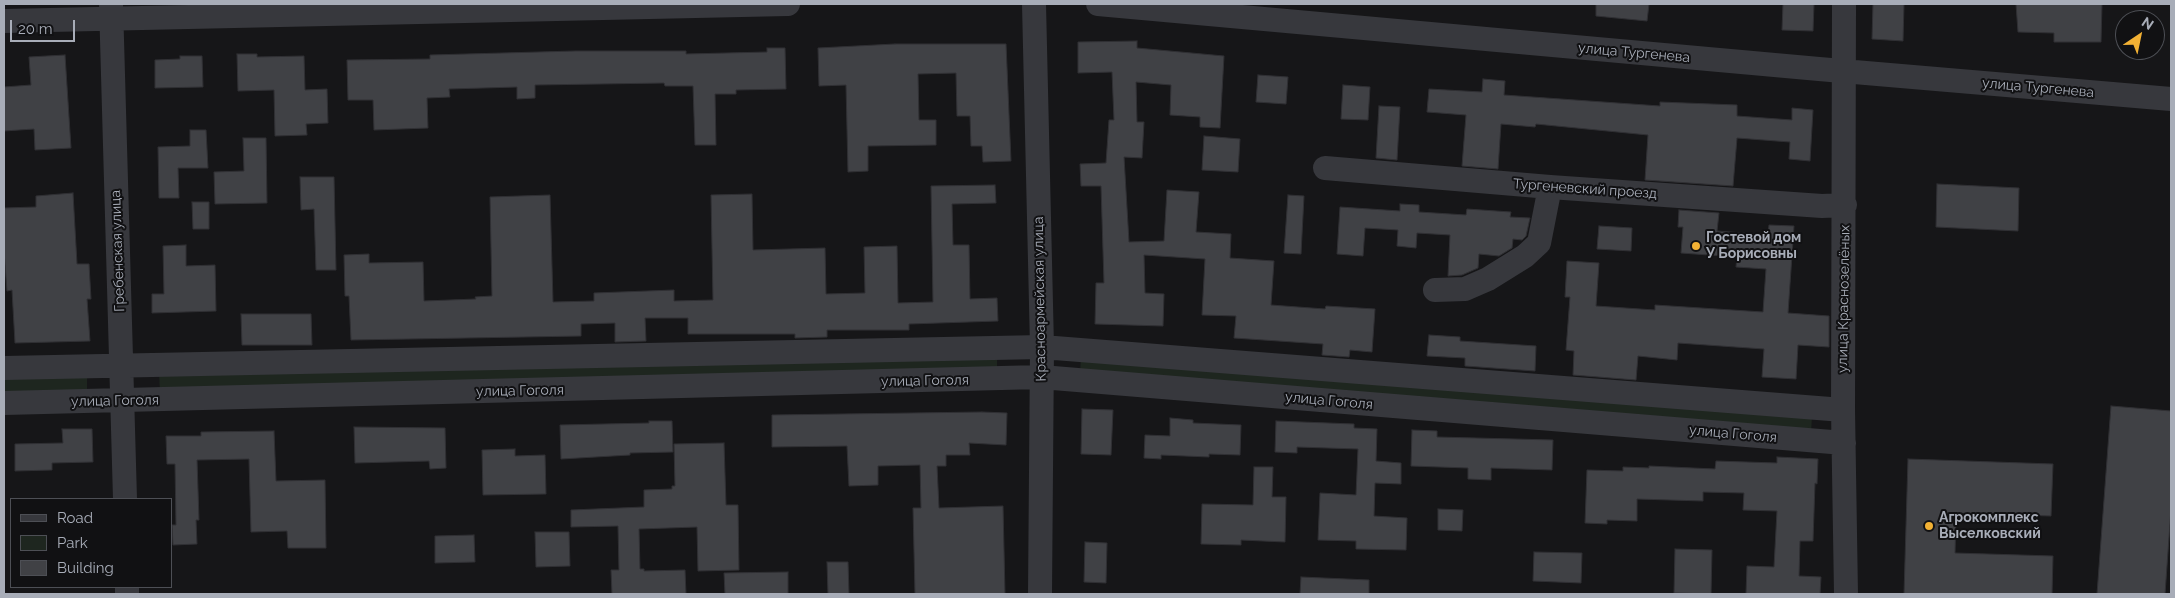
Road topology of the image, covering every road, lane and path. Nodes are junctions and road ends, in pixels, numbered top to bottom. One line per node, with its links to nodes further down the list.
1 (788, 4): 5 (street)
2 (1034, 4): 13 (street, Красноармейская улица)
3 (1098, 4): 7 (street, улица Тургенева)
4 (1844, 4): 7 (street, улица Краснозелёных)
5 (111, 12): 6 (street); 14 (street, Гребенская улица)
6 (4, 21)
7 (1845, 72): 8 (street, улица Тургенева); 11 (street, улица Краснозелёных)
8 (2171, 99)
9 (1325, 168): 10 (street, Тургеневский проезд)
10 (1550, 187): 11 (street, Тургеневский проезд); 12 (street)
11 (1845, 204): 19 (street, улица Краснозелёных)
12 (1435, 290)
13 (1042, 347): 14 (street); 16 (street, Красноармейская улица); 19 (street)
14 (122, 366): 15 (street); 17 (street, Гребенская улица)
15 (4, 368)
16 (1041, 378): 17 (street, улица Гоголя); 20 (street, улица Гоголя); 22 (street, Красноармейская улица)
17 (122, 401): 18 (street, улица Гоголя); 21 (street, Гребенская улица)
18 (4, 403)
19 (1843, 410): 20 (street, улица Краснозелёных)
20 (1844, 443): 23 (street, улица Краснозелёных)
21 (125, 498)
22 (1040, 594)
23 (1846, 594)

